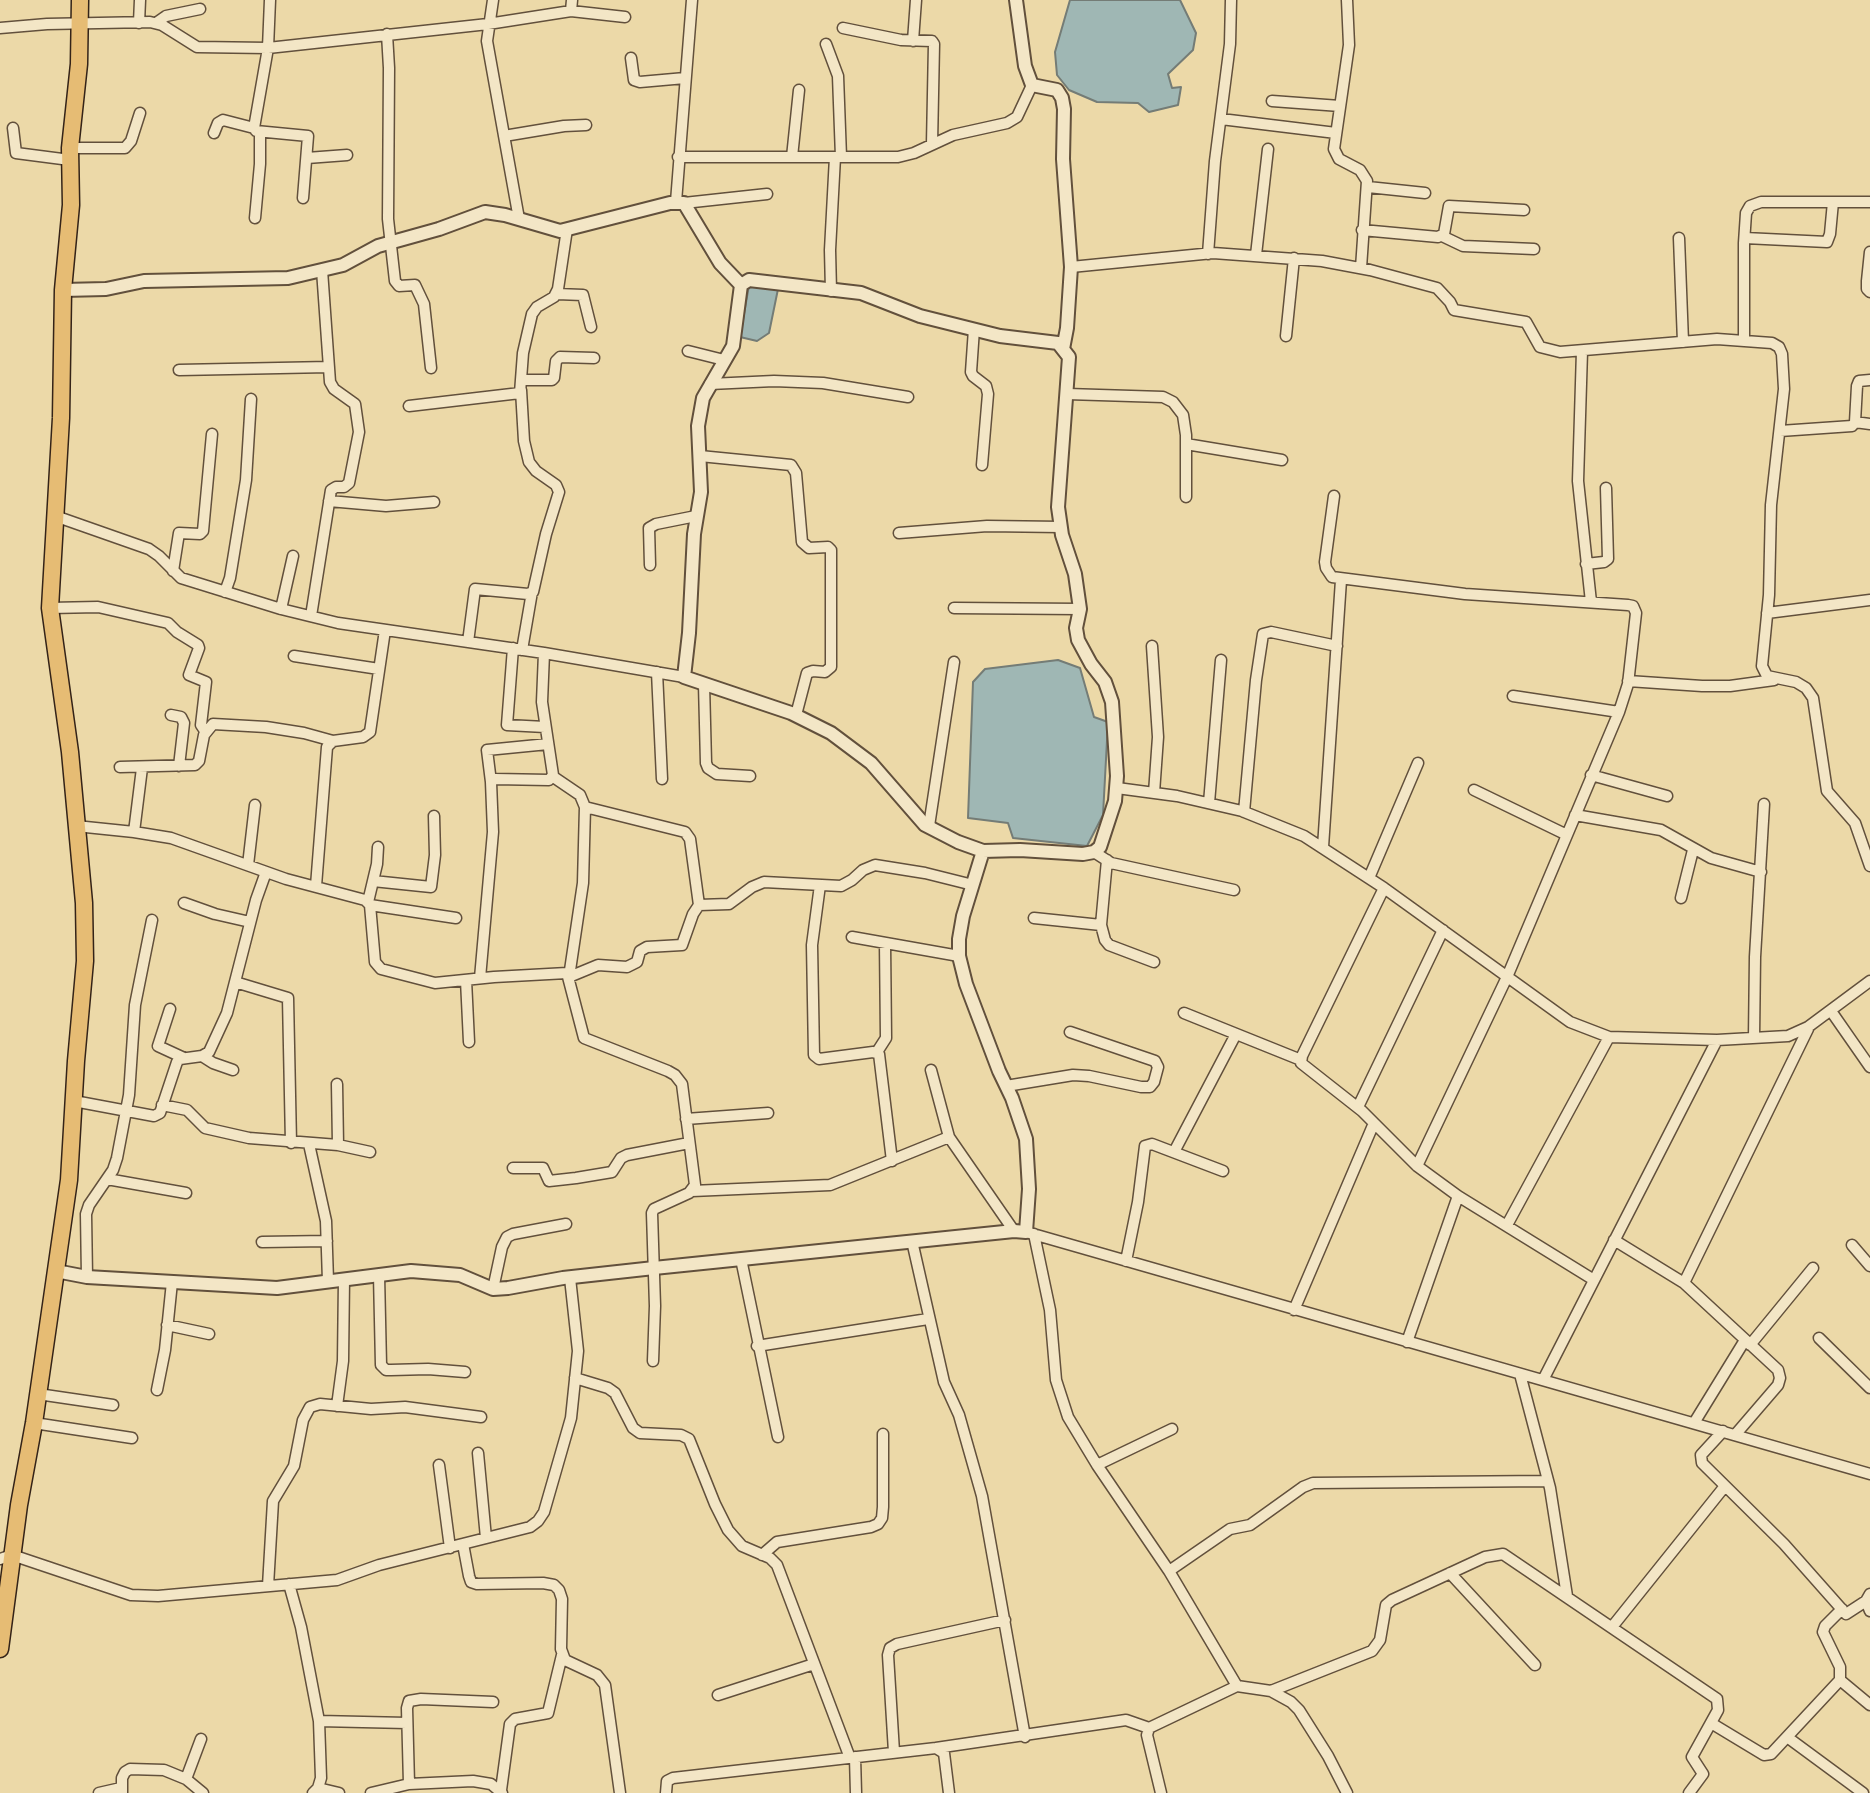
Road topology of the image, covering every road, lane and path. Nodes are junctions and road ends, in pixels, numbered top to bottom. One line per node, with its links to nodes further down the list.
1 (80, 0): 16 (main road)
2 (139, 0): 14 (street)
3 (270, 0): 23 (street)
4 (493, 0): 17 (street)
5 (572, 0): 12 (street)
6 (692, 0): 25 (street)
7 (916, 0): 21 (street)
8 (1016, 0): 26 (street)
9 (1231, 0): 31 (street)
10 (1347, 0): 29 (street)
11 (200, 9): 15 (street)
12 (571, 11): 13 (street); 17 (street)
13 (625, 17)
14 (139, 23): 15 (street); 16 (street)
15 (156, 23): 23 (street)
16 (81, 24): 18 (street); 40 (main road)
17 (488, 24): 20 (street); 37 (street)
18 (0, 28)
19 (843, 28): 21 (street)
20 (387, 34): 23 (street); 61 (street)
21 (913, 41): 38 (street)
22 (827, 44): 44 (street)
23 (268, 48): 34 (street)
24 (631, 58): 25 (street)
25 (685, 78): 42 (street)
26 (1032, 85): 38 (street); 67 (street)
27 (799, 90): 43 (street)
28 (1272, 101): 29 (street)
29 (1340, 106): 36 (street)
30 (140, 113): 40 (street)
31 (1221, 119): 36 (street); 64 (street)
32 (586, 125): 37 (street)
33 (13, 128): 40 (street)
34 (257, 130): 35 (street); 45 (street); 54 (street)
35 (214, 133)
36 (1336, 133): 46 (street)
37 (504, 136): 55 (street)
38 (932, 144): 44 (street)
39 (1268, 149): 65 (street)
40 (70, 154): 71 (main road)
41 (347, 155): 45 (street)
42 (678, 157): 43 (street); 52 (street)
43 (792, 157): 44 (street)
44 (838, 157): 72 (street)
45 (307, 158): 49 (street)
46 (1368, 187): 47 (street); 57 (street)
47 (1425, 193)
48 (767, 194): 52 (street)
49 (303, 198)
50 (1833, 202): 51 (street); 60 (street); 60 (street)
51 (1870, 202)
52 (680, 203): 56 (street); 70 (street)
53 (1524, 210): 58 (street)
54 (255, 218)
55 (519, 219): 56 (street); 61 (street)
56 (567, 229): 74 (street)
57 (1362, 230): 58 (street); 68 (street)
58 (1442, 236): 62 (street)
59 (1679, 238): 79 (street)
60 (1745, 238): 78 (street)
61 (391, 242): 69 (street); 86 (street)
62 (1534, 249)
63 (1870, 252): 73 (street)
64 (1208, 254): 65 (street); 67 (street)
65 (1256, 255): 66 (street)
66 (1294, 258): 68 (street); 77 (street)
67 (1071, 267): 80 (street)
68 (1361, 268): 82 (street)
69 (322, 270): 71 (street); 85 (street)
70 (741, 285): 72 (street); 84 (street)
71 (63, 290): 108 (main road)
72 (831, 291): 76 (street)
73 (1870, 292)
74 (556, 293): 75 (street); 90 (street)
75 (591, 327)
76 (974, 329): 80 (street); 102 (street)
77 (1286, 336)
78 (1744, 341): 79 (street); 97 (street)
79 (1683, 342): 82 (street)
80 (1063, 349): 91 (street)
81 (688, 351): 84 (street)
82 (1582, 351): 113 (street)
83 (594, 358): 90 (street)
84 (724, 359): 89 (street)
85 (329, 368): 87 (street); 106 (street)
86 (431, 368)
87 (179, 370)
88 (1870, 380): 95 (street)
89 (710, 384): 92 (street); 100 (street)
90 (522, 385): 94 (street); 118 (street)
91 (1067, 394): 99 (street); 110 (street)
92 (908, 397)
93 (251, 399): 117 (street)
94 (409, 406)
95 (1855, 422): 96 (street); 97 (street)
96 (1870, 424)
97 (1780, 431): 125 (street)
98 (212, 434): 115 (street)
99 (1186, 444): 101 (street); 105 (street)
100 (700, 456): 109 (street); 145 (street)
101 (1282, 460)
102 (982, 465)
103 (1606, 488): 113 (street)
104 (1334, 496): 116 (street)
105 (1186, 497)
106 (329, 501): 107 (street); 126 (street)
107 (434, 502)
108 (55, 516): 115 (street); 121 (main road)
109 (696, 516): 114 (street); 138 (street)
110 (1061, 527): 111 (street); 124 (street)
111 (899, 533)
112 (293, 556): 123 (street)
113 (1586, 564): 120 (street)
114 (649, 565)
115 (173, 571): 117 (street)
116 (1341, 580): 120 (street); 130 (street)
117 (225, 592): 123 (street)
118 (532, 592): 128 (street); 131 (street)
119 (1870, 600): 125 (street)
120 (1591, 602): 140 (street)
121 (50, 608): 147 (street); 170 (main road)
122 (954, 608): 124 (street)
123 (281, 609): 126 (street)
124 (1080, 609): 159 (street)
125 (1768, 613): 139 (street)
126 (311, 616): 127 (street)
127 (385, 630): 128 (street); 136 (street)
128 (468, 642): 131 (street)
129 (1152, 646): 161 (street)
130 (1337, 646): 167 (street); 175 (street)
131 (517, 649): 132 (street); 146 (street)
132 (544, 653): 137 (street); 146 (street)
133 (294, 656): 136 (street)
134 (1221, 660): 163 (street)
135 (954, 663): 171 (street)
136 (379, 669): 148 (street)
137 (657, 672): 138 (street); 157 (street)
138 (684, 677): 141 (street)
139 (1780, 679): 140 (street); 181 (street)
140 (1628, 681): 143 (street)
141 (704, 684): 145 (street); 156 (street)
142 (1513, 696): 143 (street)
143 (1619, 712): 154 (street)
144 (171, 715): 151 (street)
145 (796, 715): 171 (street)
146 (545, 727): 149 (street)
147 (205, 731): 148 (street); 151 (street)
148 (333, 741): 188 (street)
149 (548, 744): 155 (street); 158 (street)
150 (1418, 763): 184 (street)
151 (179, 766): 153 (street)
152 (120, 767): 153 (street)
153 (142, 768): 172 (street)
154 (1591, 775): 162 (street); 168 (street)
155 (552, 776): 158 (street); 166 (street)
156 (750, 776)
157 (662, 779)
158 (491, 782): 207 (street)
159 (1117, 788): 161 (street); 178 (street)
160 (1475, 790): 173 (street)
161 (1154, 793): 163 (street)
162 (1667, 796)
163 (1209, 803): 167 (street)
164 (1764, 804): 183 (street)
165 (255, 805): 180 (street)
166 (585, 807): 194 (street); 205 (street)
167 (1244, 812): 175 (street)
168 (1575, 815): 173 (street); 176 (street)
169 (434, 816): 185 (street)
170 (76, 826): 172 (street); 230 (main road)
171 (929, 827): 177 (street)
172 (134, 832): 180 (street)
173 (1567, 835): 206 (street)
174 (378, 847): 185 (street)
175 (1323, 847): 184 (street)
176 (1693, 850): 183 (street); 191 (street)
177 (983, 851): 178 (street); 187 (street)
178 (1094, 852): 179 (street)
179 (1107, 860): 190 (street); 199 (street)
180 (248, 865): 182 (street)
181 (1870, 866)
182 (265, 872): 188 (street); 198 (street)
183 (1761, 872): 218 (street)
184 (1369, 878): 189 (street)
185 (373, 881): 193 (street)
186 (820, 885): 187 (street); 194 (street); 221 (street)
187 (973, 885): 203 (street)
188 (316, 886): 193 (street)
189 (1384, 888): 200 (street); 224 (street)
190 (1234, 890)
191 (1681, 898)
192 (184, 903): 198 (street)
193 (369, 903): 195 (street); 208 (street)
194 (699, 905): 205 (street)
195 (456, 918)
196 (1034, 918): 199 (street)
197 (152, 920): 233 (street)
198 (250, 922): 210 (street)
199 (1101, 925): 204 (street)
200 (1443, 930): 206 (street); 232 (street)
201 (852, 937): 202 (street)
202 (886, 943): 203 (street); 221 (street)
203 (959, 956): 229 (street)
204 (1154, 962)
205 (569, 976): 207 (street); 235 (street)
206 (1507, 977): 217 (street); 245 (street)
207 (480, 978): 208 (street)
208 (466, 980): 220 (street)
209 (1870, 981): 212 (street)
210 (235, 982): 222 (street); 238 (street)
211 (170, 1009): 223 (street)
212 (1830, 1012): 214 (street); 225 (street)
213 (1184, 1013): 216 (street)
214 (1808, 1027): 218 (street); 273 (street)
215 (1070, 1032): 229 (street)
216 (1236, 1034): 224 (street); 243 (street)
217 (1609, 1037): 219 (street); 253 (street)
218 (1754, 1038): 219 (street)
219 (1717, 1040): 255 (street)
220 (469, 1042)
221 (877, 1052): 244 (street)
222 (202, 1056): 223 (street); 226 (street)
223 (184, 1058): 231 (street)
224 (1301, 1060): 232 (street)
225 (1870, 1067)
226 (233, 1069)
227 (932, 1070): 237 (street)
228 (337, 1084): 241 (street)
229 (1006, 1086): 254 (street)
230 (74, 1101): 233 (street); 265 (main road)
231 (162, 1105): 233 (street); 238 (street)
232 (1357, 1107): 236 (street)
233 (125, 1109): 248 (street)
234 (768, 1113): 235 (street)
235 (686, 1119): 239 (street)
236 (1374, 1123): 245 (street); 275 (street)
237 (949, 1137): 244 (street); 254 (street)
238 (291, 1143): 240 (street)
239 (689, 1143): 246 (street); 249 (street)
240 (309, 1144): 241 (street); 256 (street)
241 (338, 1145): 242 (street)
242 (370, 1152)
243 (1174, 1152): 247 (street); 261 (street)
244 (892, 1161): 249 (street)
245 (1417, 1166): 251 (street)
246 (513, 1168)
247 (1223, 1171)
248 (107, 1179): 250 (street); 267 (street)
249 (692, 1191): 263 (street)
250 (186, 1193)
251 (1458, 1196): 253 (street); 280 (street)
252 (566, 1224): 274 (street)
253 (1507, 1226): 270 (street)
254 (1025, 1232): 257 (street); 261 (street); 304 (street)
255 (1614, 1240): 270 (street); 273 (street)
256 (327, 1241): 258 (street); 271 (street)
257 (912, 1241): 260 (street); 276 (street)
258 (262, 1242)
259 (1852, 1245): 262 (street)
260 (741, 1259): 263 (street); 282 (street)
261 (1126, 1261): 275 (street)
262 (1870, 1266)
263 (654, 1268): 268 (street); 283 (street)
264 (1814, 1268): 281 (street)
265 (56, 1271): 267 (street); 290 (main road)
266 (379, 1275): 269 (street); 274 (street); 284 (street)
267 (87, 1277): 272 (street)
268 (570, 1278): 274 (street); 286 (street)
269 (344, 1279): 271 (street); 292 (street)
270 (1594, 1280): 287 (street)
271 (328, 1281): 272 (street)
272 (172, 1282): 277 (street)
273 (1684, 1283): 281 (street)
274 (493, 1289)
275 (1294, 1310): 280 (street)
276 (928, 1319): 282 (street); 320 (street)
277 (167, 1325): 278 (street); 289 (street)
278 (209, 1334)
279 (1819, 1338): 288 (street)
280 (1407, 1342): 285 (street)
281 (1748, 1342): 295 (street); 299 (street)
282 (757, 1346): 300 (street)
283 (653, 1361)
284 (465, 1373)
285 (1520, 1374): 287 (street); 306 (street)
286 (575, 1378): 308 (street); 311 (street)
287 (1543, 1380): 295 (street)
288 (1870, 1388)
289 (156, 1390)
290 (38, 1394): 291 (street); 294 (main road)
291 (113, 1405)
292 (337, 1406): 293 (street); 316 (street)
293 (481, 1417)
294 (34, 1423): 301 (street); 312 (main road)
295 (1694, 1423): 297 (street)
296 (1172, 1429): 304 (street)
297 (1723, 1431): 299 (street); 307 (street)
298 (883, 1434): 311 (street)
299 (1735, 1435): 305 (street)
300 (778, 1437)
301 (132, 1438)
302 (478, 1453): 308 (street)
303 (439, 1465): 310 (street)
304 (1097, 1465): 313 (street)
305 (1870, 1474)
306 (1548, 1481): 313 (street); 317 (street)
307 (1725, 1486): 319 (street); 321 (street)
308 (486, 1538): 309 (street)
309 (463, 1544): 310 (street); 323 (street)
310 (450, 1548): 315 (street)
311 (762, 1555): 324 (street)
312 (6, 1557): 316 (street); 322 (main road)
313 (1169, 1570): 327 (street)
314 (1450, 1573): 317 (street); 325 (street); 328 (street)
315 (289, 1584): 316 (street); 332 (street)
316 (268, 1586)
317 (1567, 1596): 321 (street)
318 (1869, 1602): 319 (street)
319 (1842, 1609): 326 (street)
320 (1005, 1620): 336 (street); 340 (street)
321 (1612, 1627): 333 (street)
322 (0, 1649)
323 (562, 1654): 346 (street); 351 (street)
324 (814, 1664): 329 (street); 341 (street)
325 (1535, 1665)
326 (1840, 1680): 331 (street); 337 (street)
327 (1237, 1686): 328 (street); 335 (street)
328 (1271, 1691): 356 (street)
329 (718, 1695)
330 (493, 1702): 334 (street)
331 (1870, 1706)
332 (319, 1721): 334 (street); 345 (street)
333 (1711, 1723): 337 (street); 357 (street)
334 (407, 1724): 343 (street)
335 (1149, 1728): 336 (street); 355 (street)
336 (1025, 1737): 339 (street)
337 (1787, 1737): 358 (street)
338 (201, 1739): 342 (street)
339 (936, 1748): 340 (street); 354 (street)
340 (894, 1752): 341 (street)
341 (852, 1758): 352 (street); 353 (street)
342 (186, 1779): 344 (street); 348 (street)
343 (409, 1784): 346 (street); 350 (street)
344 (122, 1790): 347 (street)
345 (316, 1791): 349 (street)
346 (502, 1791)
347 (99, 1793)
348 (203, 1793)
349 (339, 1793)
350 (371, 1793)
351 (620, 1793)
352 (666, 1793)
353 (856, 1793)
354 (949, 1793)
355 (1161, 1793)
356 (1347, 1793)
357 (1689, 1793)
358 (1863, 1793)

